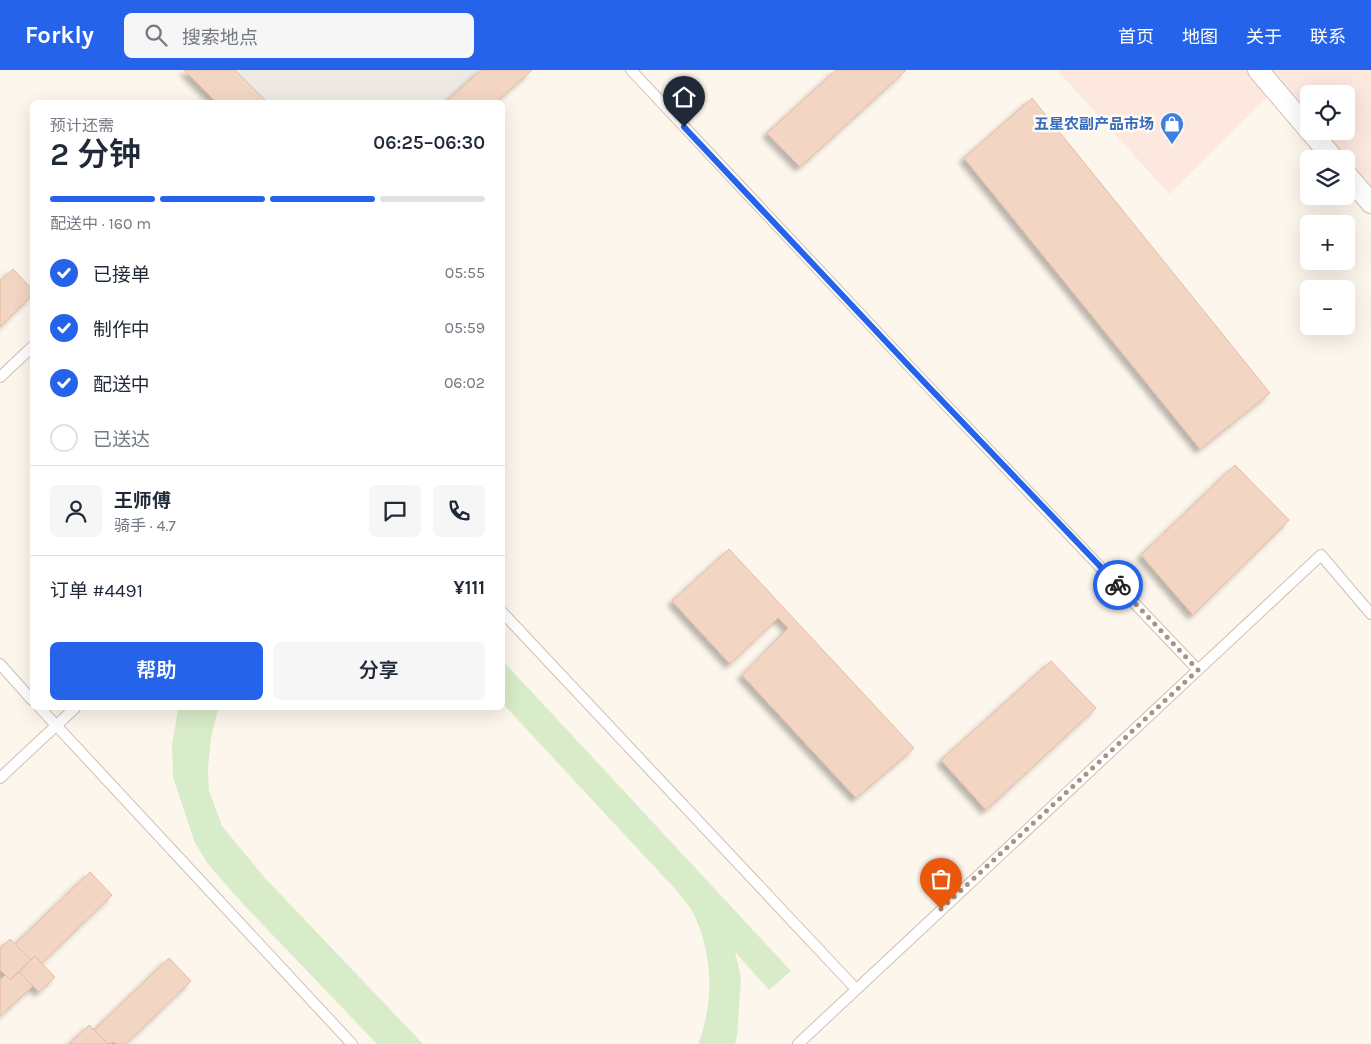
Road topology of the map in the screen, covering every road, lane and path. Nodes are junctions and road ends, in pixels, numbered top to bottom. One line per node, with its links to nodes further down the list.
1 (631, 70): 13 (lane)
2 (1258, 70): 3 (street)
3 (1300, 119)
4 (1318, 140): 5 (street)
5 (1326, 150)
6 (1355, 184): 7 (street)
7 (1371, 203)
8 (30, 349): 9 (lane)
9 (0, 377)
10 (1371, 614): 13 (lane)
11 (505, 615): 19 (lane)
12 (0, 664): 14 (lane)
13 (1198, 670): 19 (lane)
14 (30, 698)
15 (42, 710): 17 (lane)
16 (73, 710): 17 (lane)
17 (56, 725): 18 (lane); 20 (lane)
18 (0, 778)
19 (856, 989): 21 (lane)
20 (352, 1044)
21 (798, 1044)

